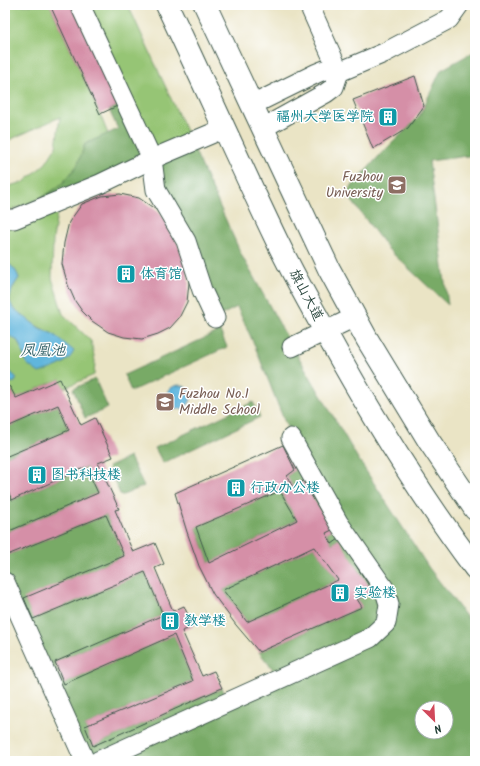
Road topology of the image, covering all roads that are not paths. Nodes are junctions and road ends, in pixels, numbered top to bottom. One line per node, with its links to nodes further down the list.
1 (80, 5): 10 (street)
2 (167, 5): 8 (highway, 旗山大道)
3 (205, 5): 7 (highway)
4 (309, 5): 6 (street)
5 (459, 5): 6 (street)
6 (339, 72): 7 (street); 9 (street)
7 (252, 105): 9 (highway)
8 (225, 128): 10 (street); 14 (highway, 旗山大道)
9 (263, 128): 12 (highway)
10 (152, 159): 11 (street); 13 (street)
11 (5, 219)
12 (355, 317): 14 (street); 17 (highway)
13 (215, 318)
14 (325, 331): 15 (street); 18 (highway, 旗山大道)
15 (292, 347)
16 (291, 438): 21 (street)
17 (471, 496)
18 (475, 568)
19 (5, 582): 20 (street)
20 (85, 761)
21 (98, 761)

